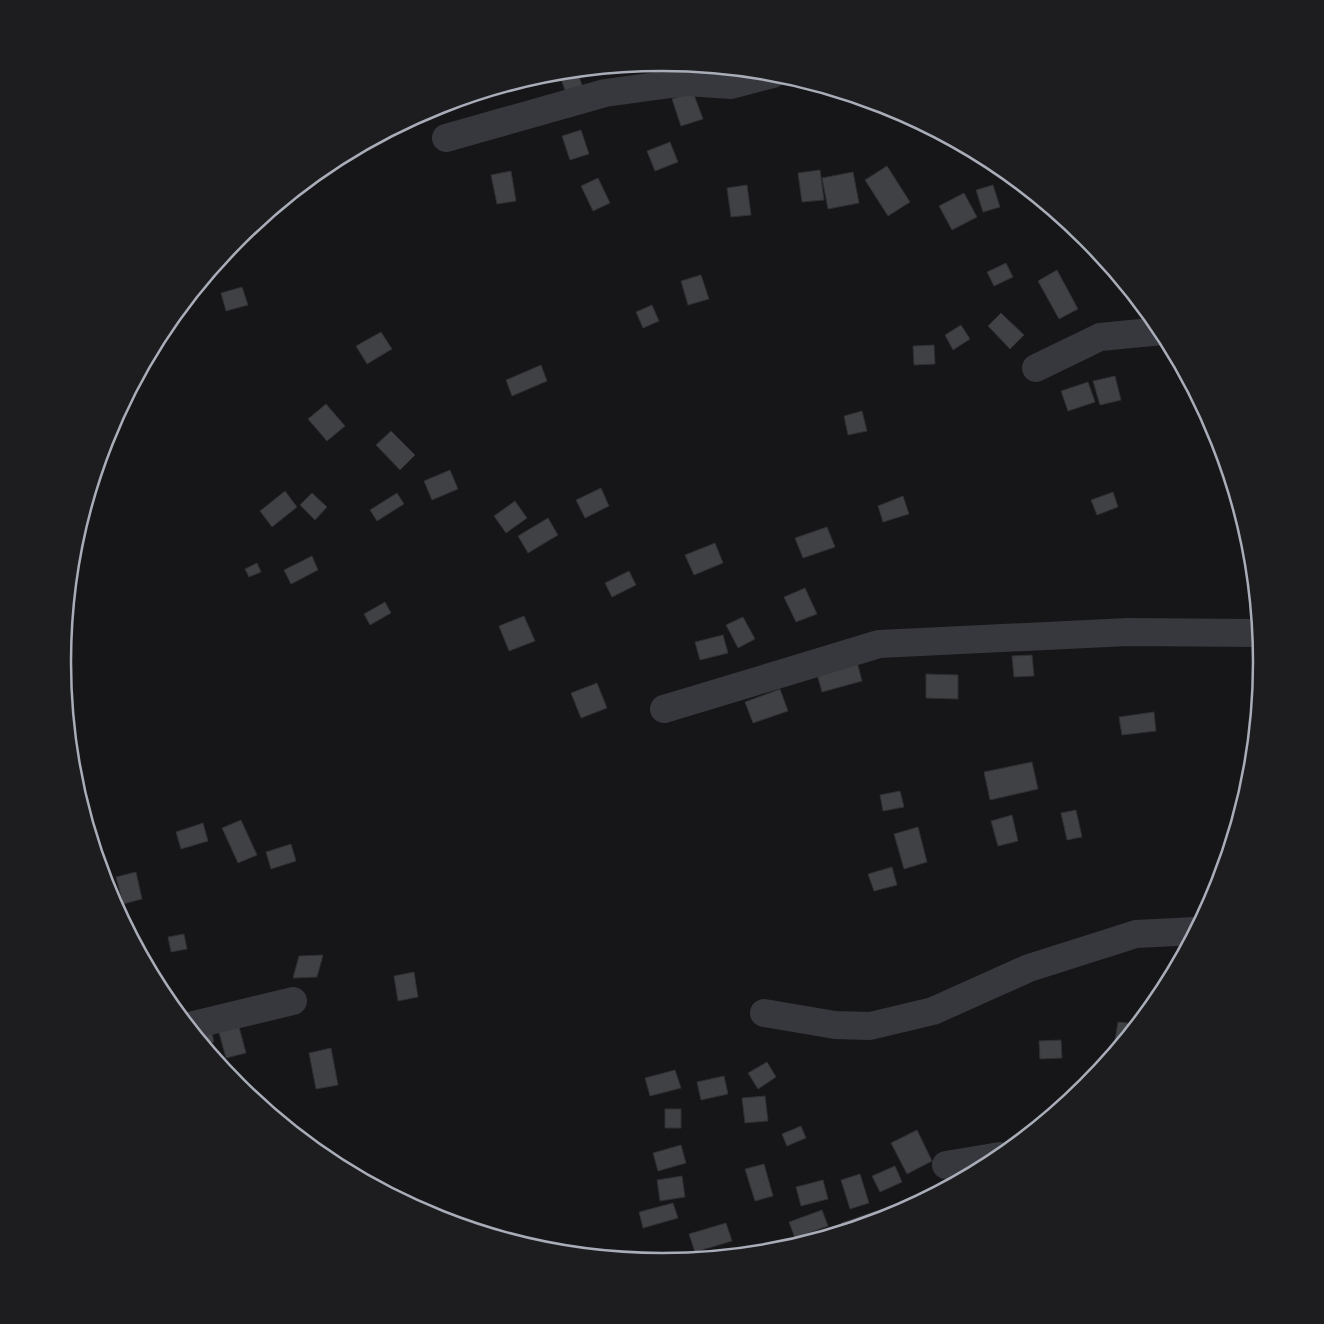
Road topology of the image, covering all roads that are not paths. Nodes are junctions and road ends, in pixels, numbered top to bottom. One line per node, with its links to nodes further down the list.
1 (754, 79): 2 (street)
2 (446, 138)
3 (1152, 332): 4 (street)
4 (1036, 368)
5 (1252, 633): 6 (street)
6 (664, 709)
7 (1188, 931): 9 (street)
8 (293, 1001): 10 (street)
9 (764, 1013)
10 (195, 1025)
11 (980, 1159): 12 (street)
12 (946, 1165)

